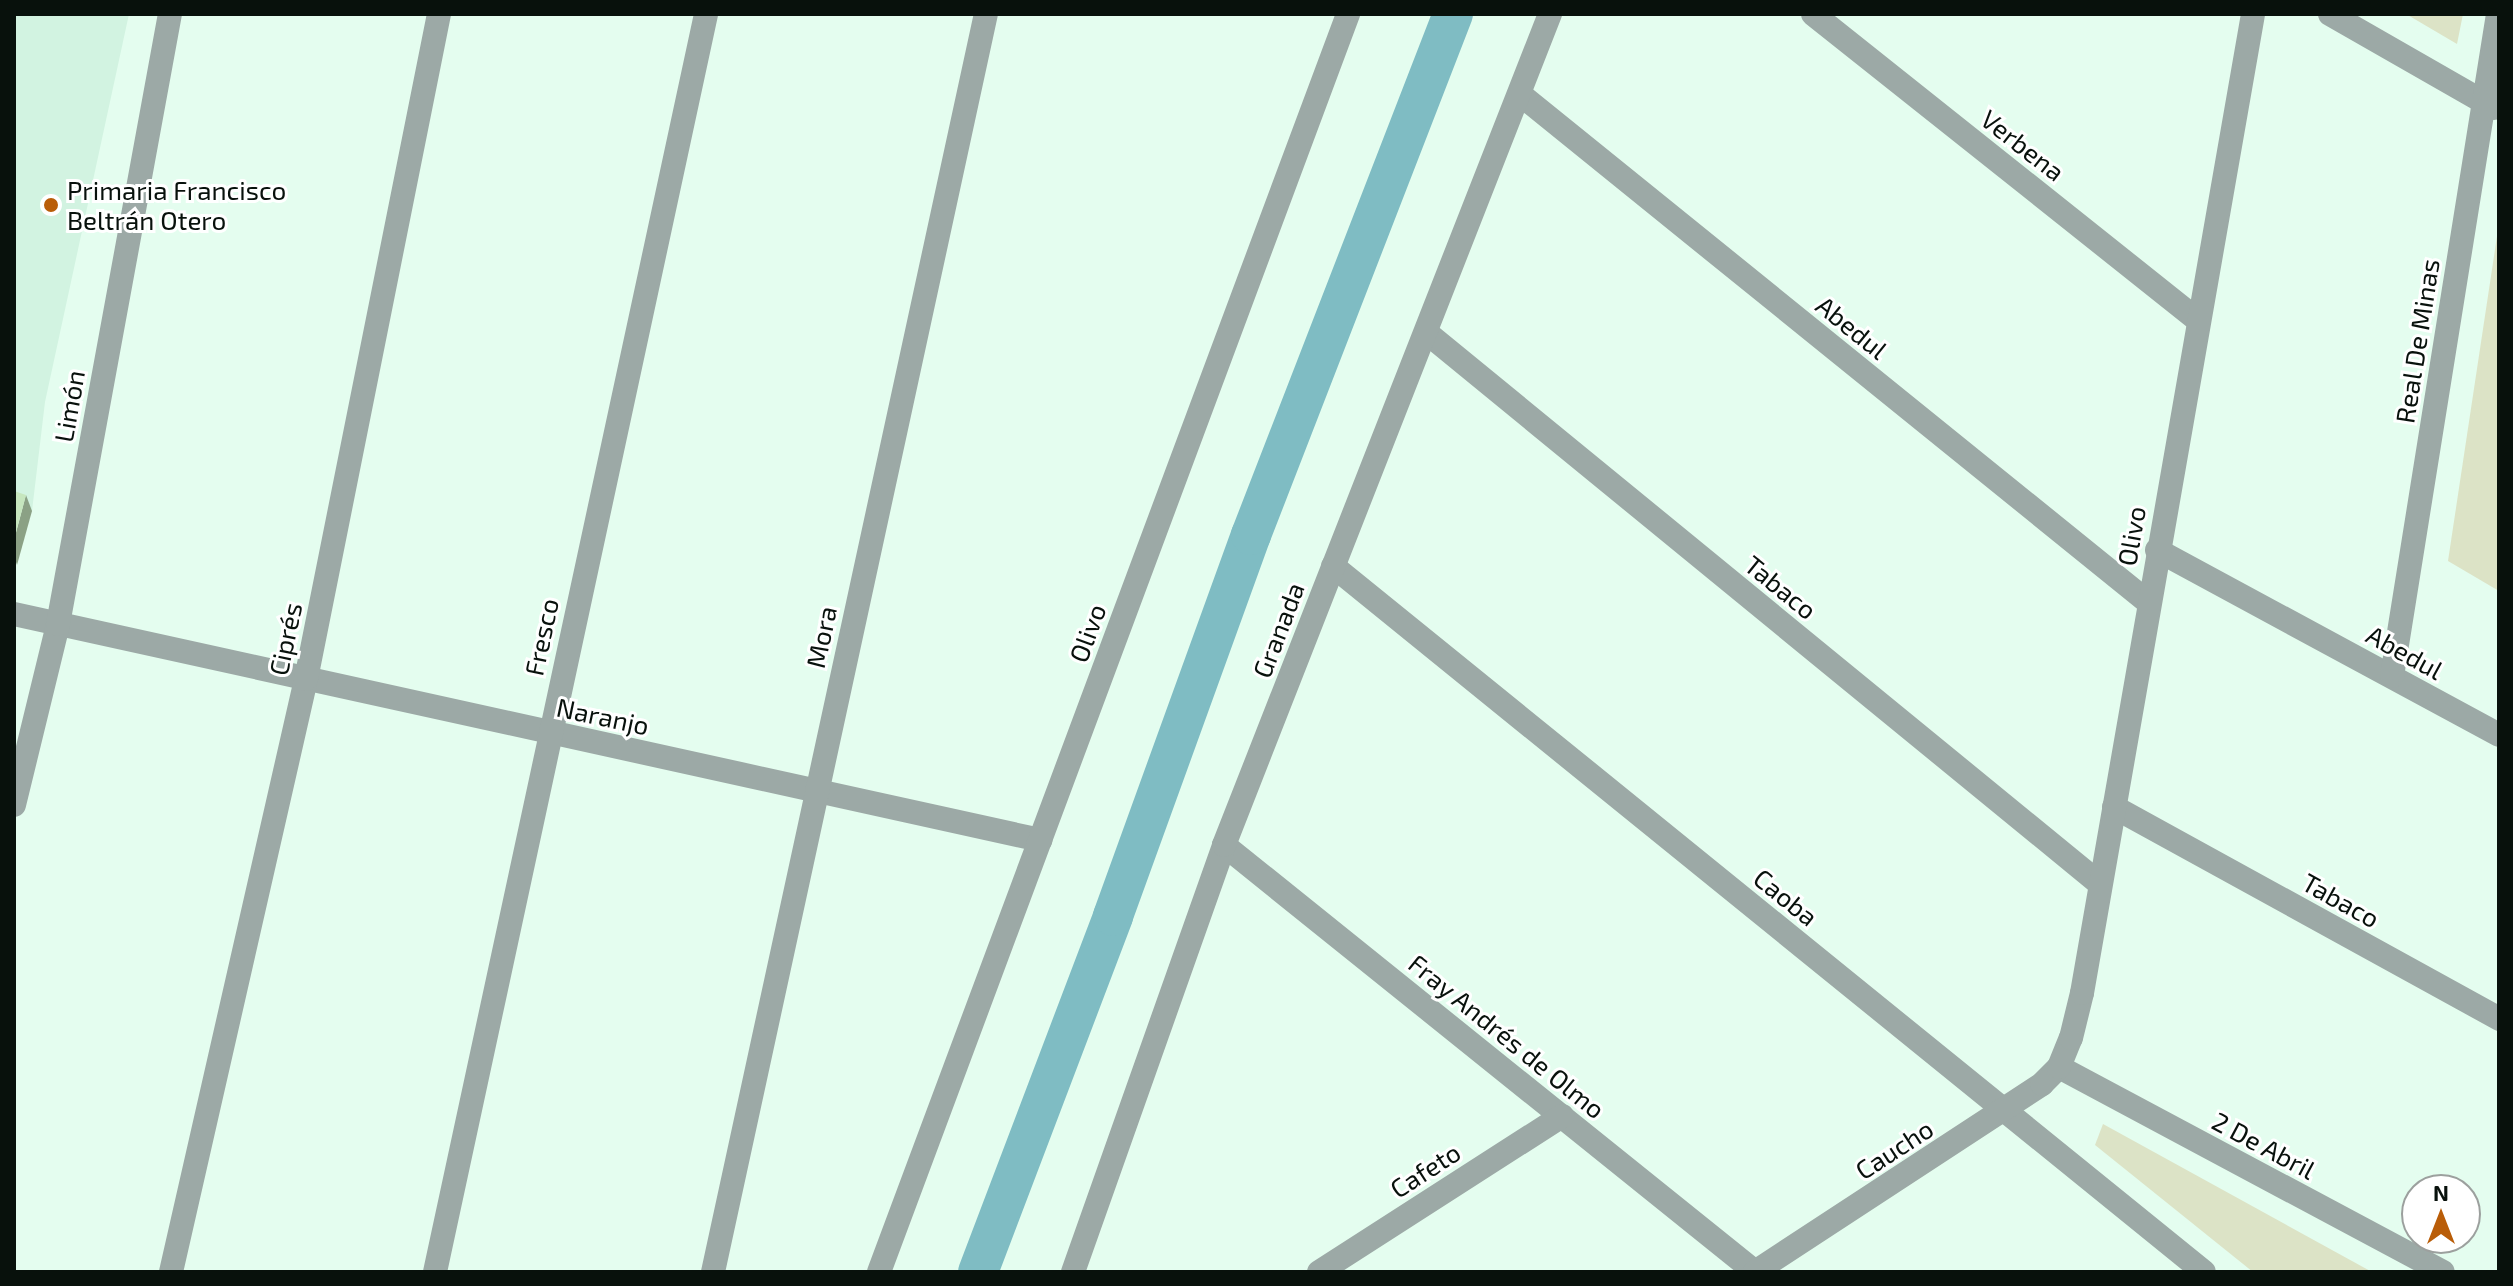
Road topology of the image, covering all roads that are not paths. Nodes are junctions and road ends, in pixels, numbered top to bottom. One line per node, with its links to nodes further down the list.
1 (170, 14): 19 (street, Limón)
2 (439, 14): 21 (street, Ciprés)
3 (706, 14): 22 (street, Fresco)
4 (986, 14): 24 (street, Mora)
5 (1348, 14): 27 (street, Olivo)
6 (1550, 14): 11 (street, Granada)
7 (1813, 14): 13 (street, Verbena)
8 (2253, 14): 13 (street, Olivo)
9 (2330, 14): 12 (street)
10 (2498, 14): 12 (street, Real De Minas)
11 (1521, 95): 14 (street, Granada); 17 (street, Abedul)
12 (2492, 106): 20 (street, Real De Minas)
13 (2198, 320): 15 (street, Olivo)
14 (1427, 333): 16 (street, Granada); 29 (street, Tabaco)
15 (2157, 550): 17 (street, Olivo); 20 (street, Abedul)
16 (1333, 566): 28 (street, Granada); 32 (street, Caoba)
17 (2148, 602): 26 (street, Olivo)
18 (14, 614): 19 (street, Naranjo)
19 (58, 624): 21 (street, Naranjo); 25 (street, Limón)
20 (2392, 676): 23 (street, Abedul)
21 (306, 679): 22 (street, Naranjo); 34 (street, Ciprés)
22 (548, 733): 24 (street, Naranjo); 35 (street, Fresco)
23 (2499, 735)
24 (816, 790): 27 (street, Naranjo); 36 (street, Mora)
25 (14, 805)
26 (2114, 807): 29 (street, Olivo); 30 (street, Tabaco)
27 (1040, 840): 37 (street, Olivo)
28 (1224, 845): 33 (street, Fray Andrés de Olmo); 38 (street, Granada)
29 (2100, 884): 31 (street, Olivo)
30 (2499, 1019)
31 (2059, 1067): 32 (street, Caucho); 42 (street, 2 De Abril)
32 (2006, 1111): 40 (street, Caucho); 41 (street, Caoba)
33 (1562, 1116): 39 (street, Cafeto); 40 (street, Fray Andrés de Olmo)
34 (171, 1272)
35 (435, 1272)
36 (713, 1272)
37 (879, 1272)
38 (1073, 1272)
39 (1319, 1272)
40 (1755, 1272)
41 (2204, 1272)
42 (2443, 1272)

